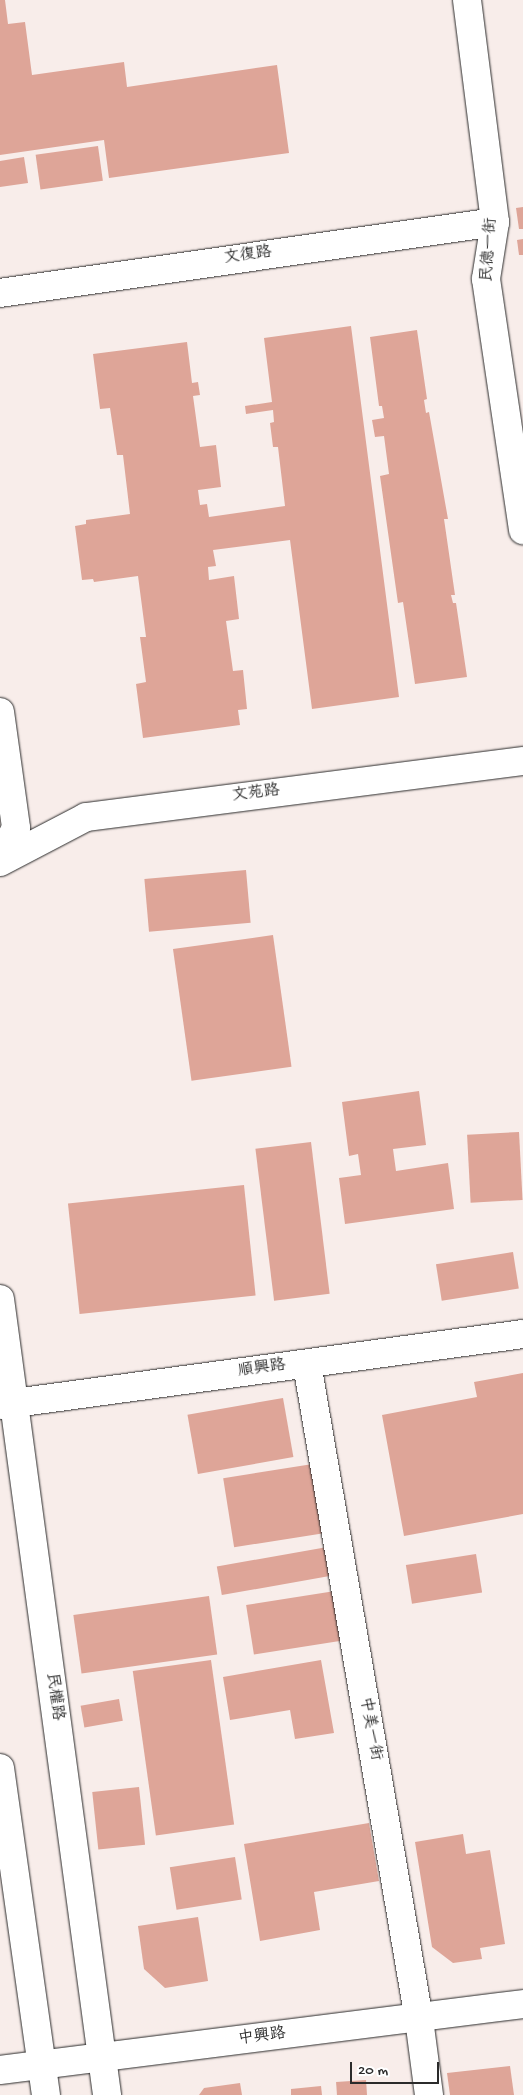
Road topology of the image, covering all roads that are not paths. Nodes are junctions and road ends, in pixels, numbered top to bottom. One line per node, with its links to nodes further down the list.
1 (467, 0): 2 (street, 民德一街)
2 (495, 222): 3 (street, 文復路); 4 (street, 民德一街)
3 (0, 292)
4 (514, 407): 5 (street, 民德一街)
5 (523, 530)
6 (0, 712): 8 (street)
7 (523, 761): 8 (street, 文苑路)
8 (0, 860)
9 (0, 1300): 12 (street, 民權路)
10 (523, 1334): 11 (street, 順興路)
11 (307, 1364): 12 (street, 順興路); 15 (street, 中美一街)
12 (7, 1404): 16 (street, 民權路)
13 (0, 1768): 17 (street)
14 (523, 2004): 15 (street, 中興路)
15 (419, 2019): 16 (street, 中興路); 21 (street, 中美一街)
16 (101, 2057): 17 (street, 中興路); 20 (street, 民權路)
17 (43, 2064): 18 (street, 中興路); 19 (street)
18 (0, 2070)
19 (46, 2095)
20 (106, 2095)
21 (429, 2095)

